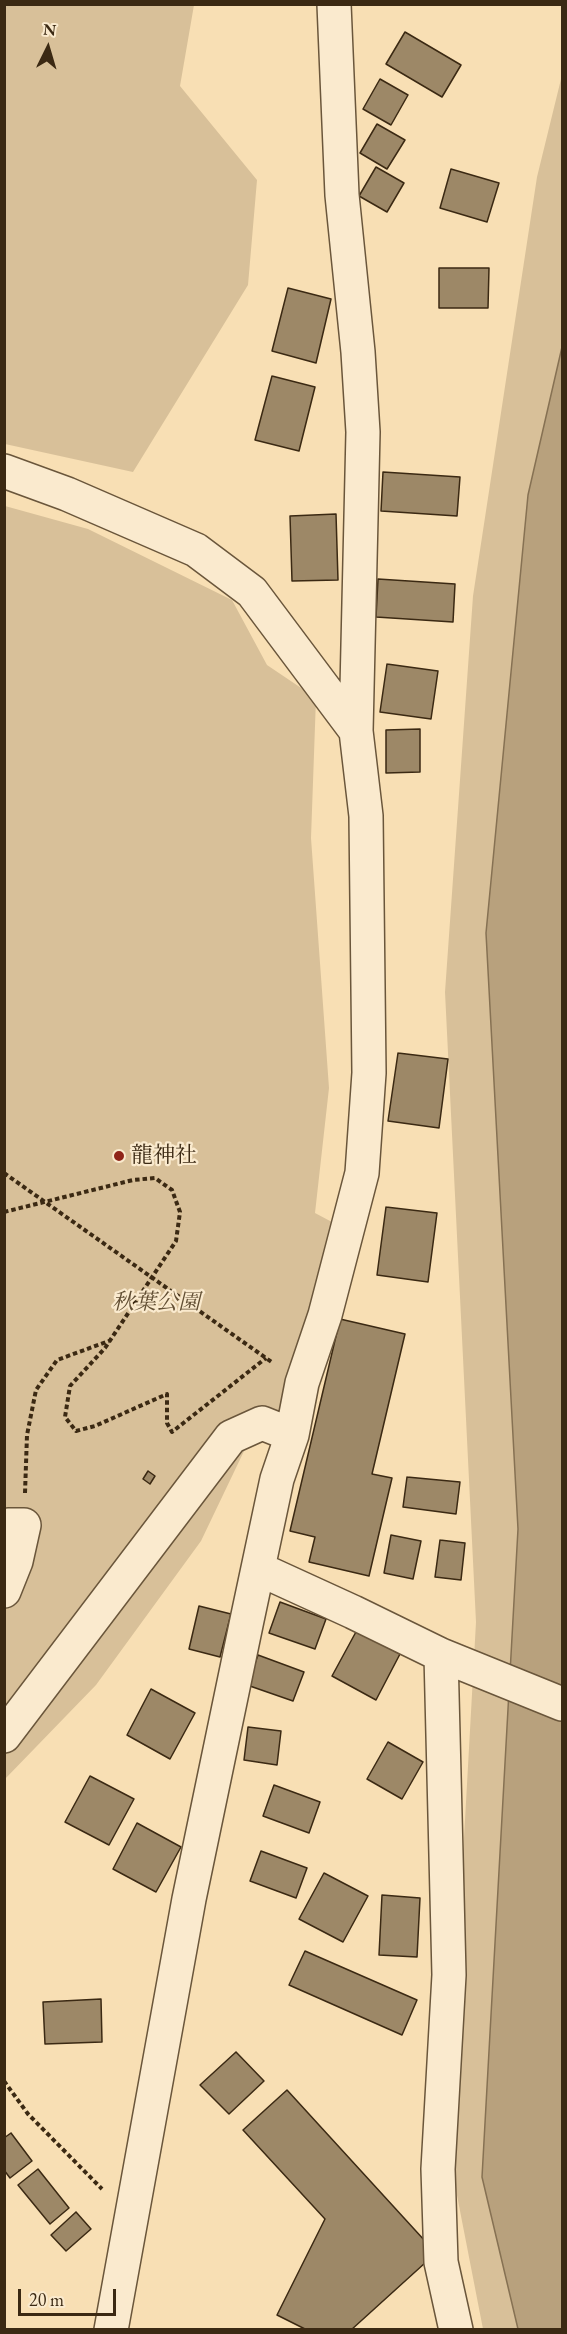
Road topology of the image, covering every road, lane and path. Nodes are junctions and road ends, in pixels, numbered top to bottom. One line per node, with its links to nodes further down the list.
1 (334, 4): 3 (street)
2 (4, 471): 3 (street)
3 (356, 731): 10 (street)
4 (4, 1173): 5 (path)
5 (45, 1202): 6 (path); 7 (path); 7 (path)
6 (4, 1212)
7 (152, 1277): 8 (path); 9 (path)
8 (110, 1340): 9 (path); 12 (path)
9 (266, 1358): 10 (path)
10 (302, 1383): 11 (street)
11 (292, 1436): 13 (street); 17 (street)
12 (14, 1526): 14 (street)
13 (259, 1569): 15 (street); 19 (street)
14 (4, 1592)
15 (441, 1655): 16 (street); 21 (street)
16 (562, 1704)
17 (4, 1736)
18 (4, 2081): 19 (path)
19 (132, 2220): 20 (street)
20 (111, 2330)
21 (456, 2330)

